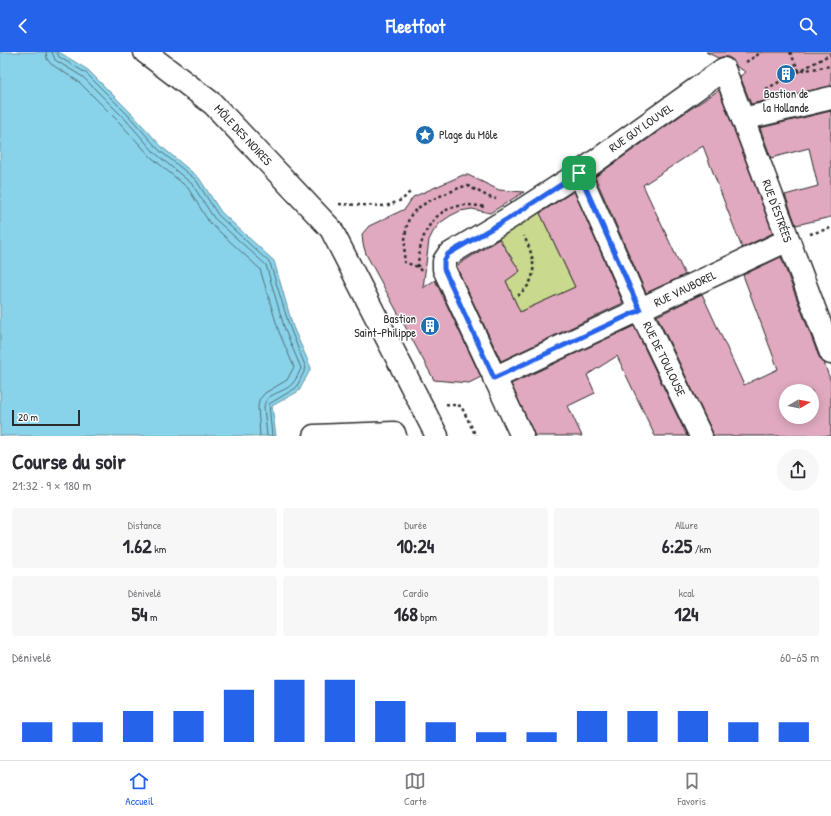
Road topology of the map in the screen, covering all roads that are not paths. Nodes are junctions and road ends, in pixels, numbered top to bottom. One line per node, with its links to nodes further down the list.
1 (145, 52): 12 (street, MÔLE DES NOIRES)
2 (724, 69): 4 (street, RUE D'ESTRÉES); 5 (street, RUE GUY LOUVEL)
3 (831, 98): 4 (street)
4 (743, 119): 6 (street, RUE D'ESTRÉES)
5 (579, 173): 7 (street, RUE DE TOULOUSE); 9 (street, RUE GUY LOUVEL)
6 (788, 240): 7 (street, RUE VAUBOREL); 8 (street, RUE D'ESTRÉES)
7 (640, 310): 9 (street, RUE VAUBOREL); 14 (street, RUE DE TOULOUSE)
8 (831, 353)
9 (494, 378): 13 (street)
10 (314, 436): 11 (street)
11 (395, 436)
12 (437, 436)
13 (522, 436)
14 (701, 436)

